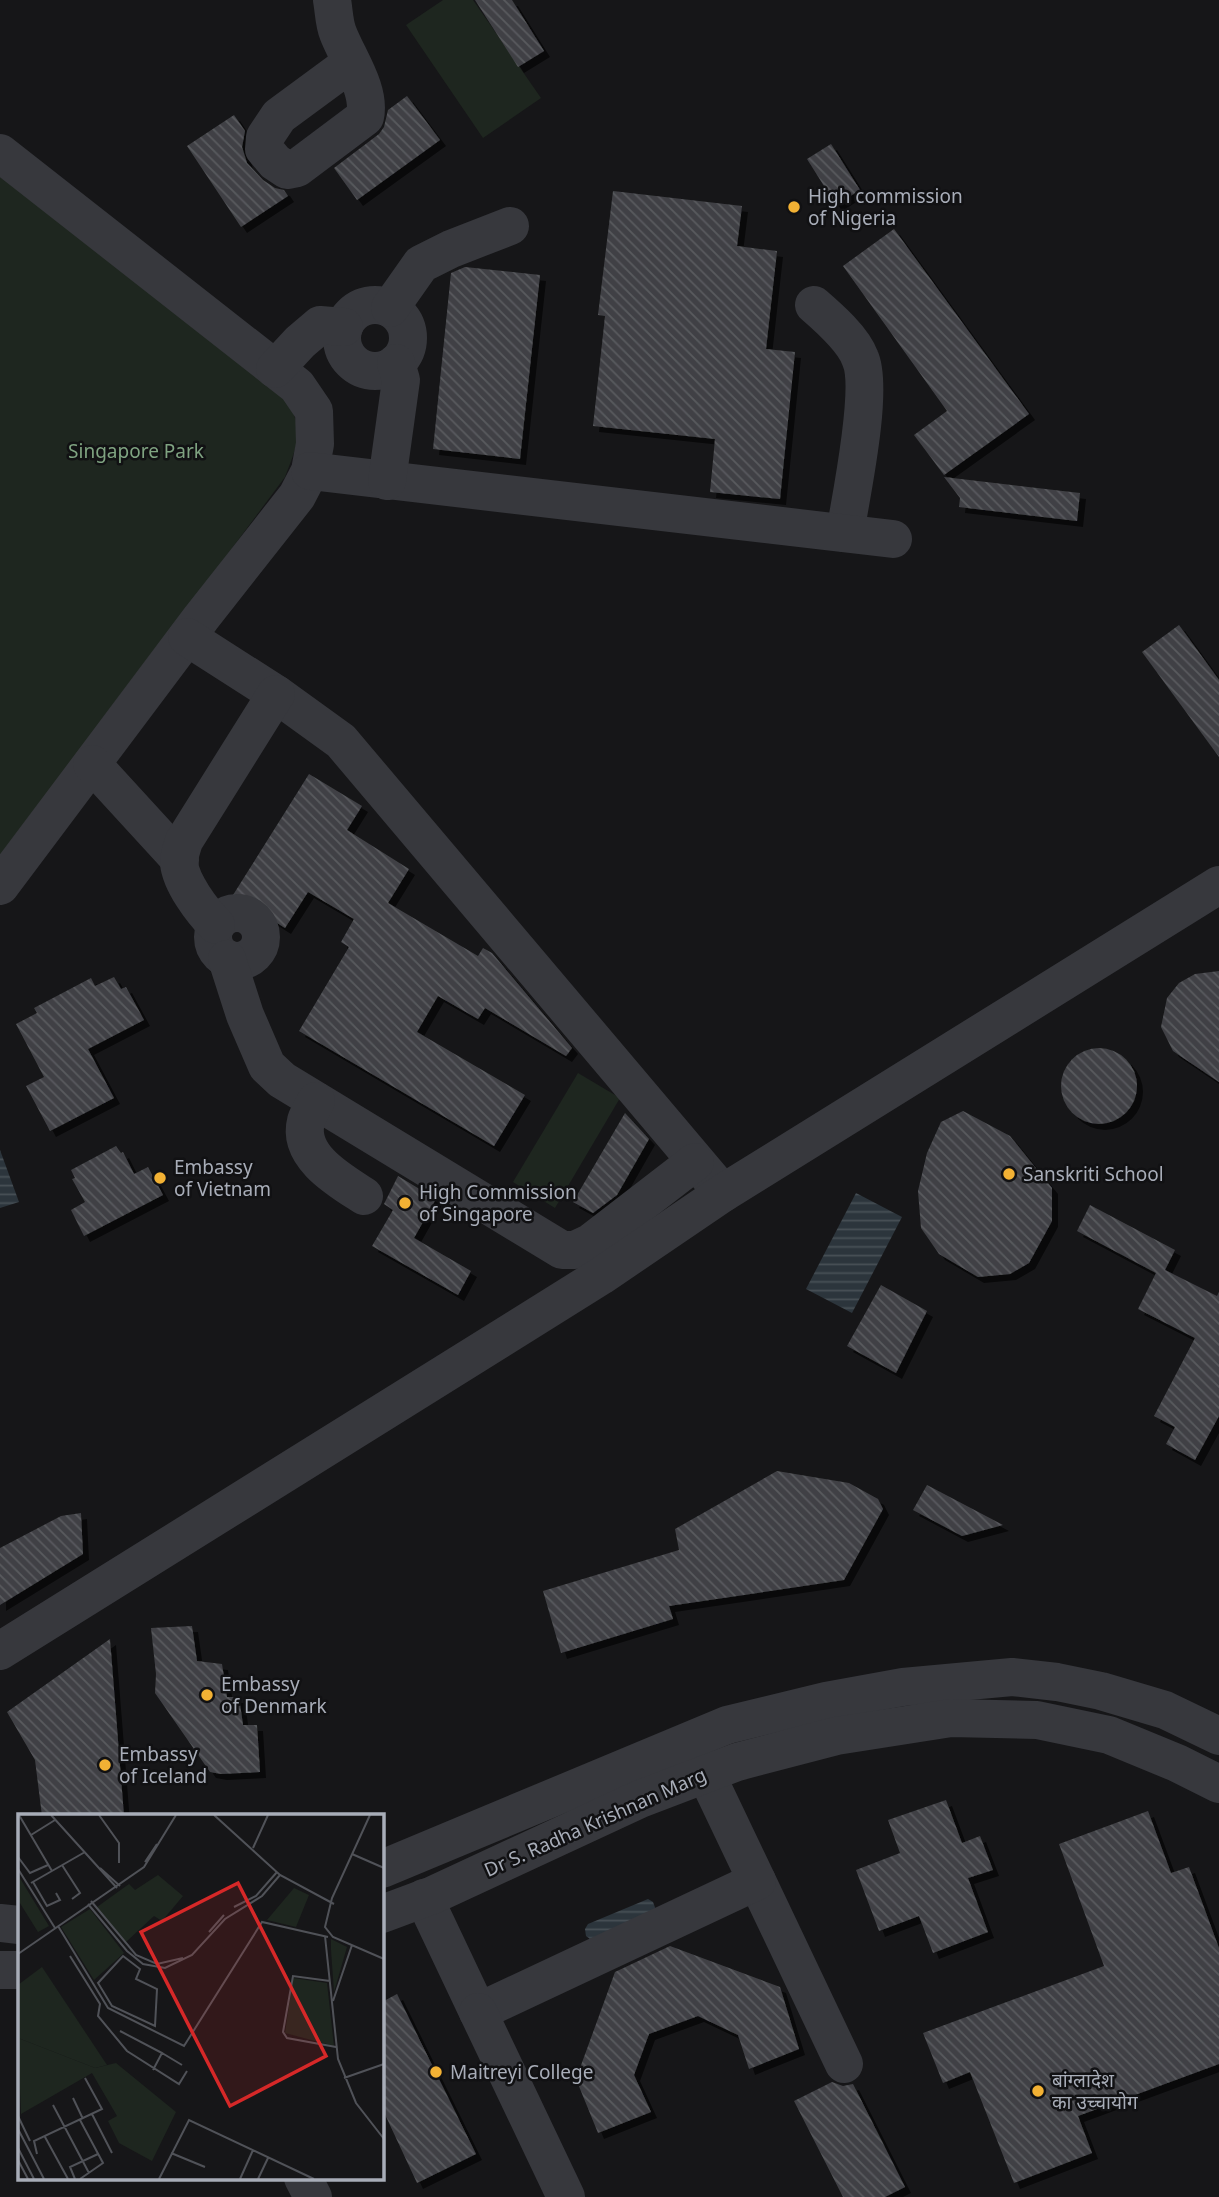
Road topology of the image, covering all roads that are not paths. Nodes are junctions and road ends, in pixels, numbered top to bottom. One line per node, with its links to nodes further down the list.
1 (332, 0): 2 (street)
2 (351, 63)
3 (0, 153): 9 (street)
4 (510, 226): 6 (street)
5 (814, 305): 12 (street)
6 (390, 308): 7 (street); 8 (street)
7 (344, 327): 8 (street); 9 (street)
8 (396, 363): 11 (street)
9 (275, 369): 10 (street)
10 (310, 471): 11 (street); 14 (street)
11 (387, 481): 12 (street)
12 (845, 533): 13 (street)
13 (893, 539)
14 (187, 637): 15 (street); 16 (street)
15 (276, 694): 17 (street); 21 (street)
16 (92, 764): 17 (street); 19 (street)
17 (180, 860): 20 (street)
18 (1219, 885): 22 (street)
19 (0, 886)
20 (316, 1101): 21 (street); 23 (street)
21 (695, 1162): 22 (street)
22 (723, 1193): 24 (street)
23 (363, 1196)
24 (0, 1651)
25 (1101, 1691): 26 (street, Dr S. Radha Krishnan Marg); 27 (street); 28 (street, Dr S. Radha Krishnan Marg)
26 (727, 1726): 29 (street); 31 (street, Dr S. Radha Krishnan Marg)
27 (1089, 1731): 29 (street, Dr S. Radha Krishnan Marg); 30 (street, Dr S. Radha Krishnan Marg)
28 (1219, 1736)
29 (721, 1768): 32 (street); 33 (street, Dr S. Radha Krishnan Marg)
30 (1219, 1784)
31 (383, 1869)
32 (757, 1881): 39 (street); 40 (street)
33 (424, 1898): 34 (street, Dr S. Radha Krishnan Marg); 39 (street)
34 (383, 1914)
35 (0, 1923): 36 (street)
36 (18, 1925)
37 (0, 1970): 38 (street)
38 (18, 1970)
39 (478, 2012): 43 (street)
40 (844, 2064)
41 (304, 2180): 42 (street)
42 (313, 2197)
43 (566, 2197)

